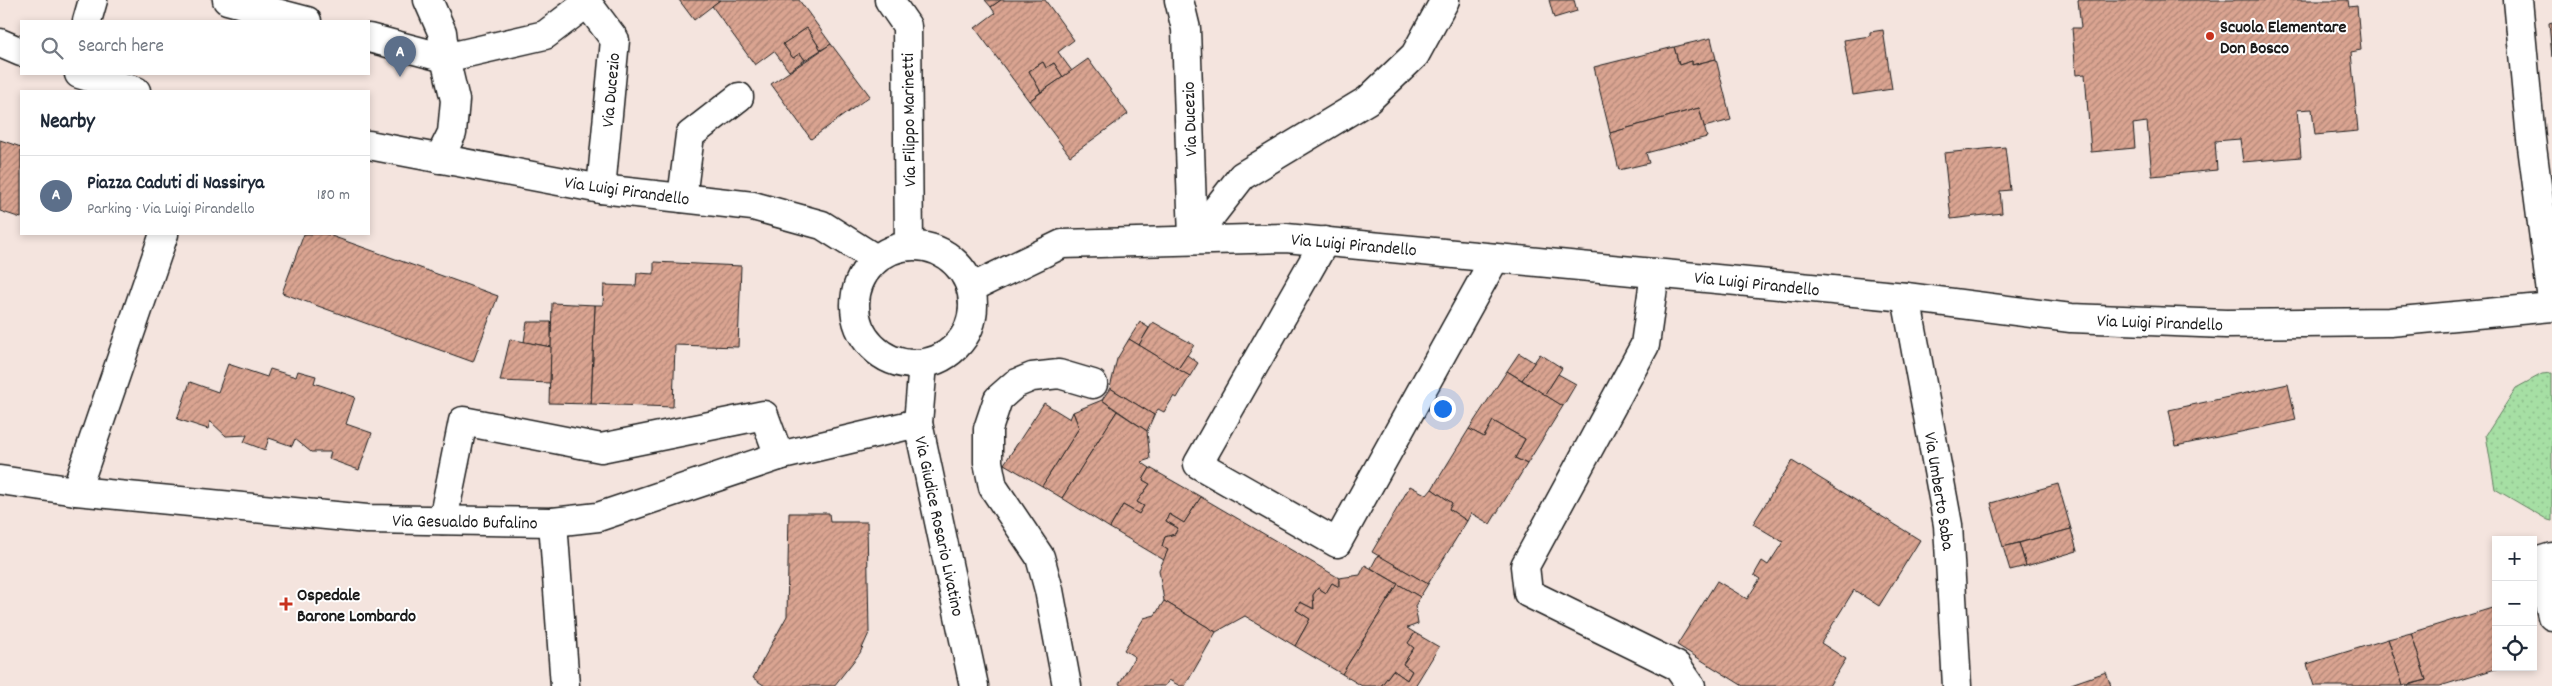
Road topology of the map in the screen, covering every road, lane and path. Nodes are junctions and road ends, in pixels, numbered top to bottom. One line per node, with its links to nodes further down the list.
1 (93, 0): 9 (street)
2 (227, 0): 10 (street)
3 (428, 0): 14 (street)
4 (889, 0): 26 (street, Via Filippo Marinetti)
5 (1179, 0): 24 (street, Via Ducezio)
6 (1444, 0): 24 (street)
7 (2518, 0): 18 (street)
8 (586, 1): 14 (street); 21 (street, Via Ducezio)
9 (87, 20)
10 (303, 20)
11 (370, 38): 14 (street)
12 (0, 43): 13 (street)
13 (20, 52)
14 (445, 58): 20 (street)
15 (82, 75): 16 (street)
16 (133, 90)
17 (739, 97): 22 (street)
18 (2541, 138): 32 (street)
19 (370, 145): 20 (street, Via Luigi Pirandello)
20 (439, 158): 21 (street, Via Luigi Pirandello)
21 (602, 189): 22 (street, Via Luigi Pirandello)
22 (682, 198): 28 (street, Via Luigi Pirandello)
23 (164, 235): 39 (street)
24 (1192, 239): 25 (street, Via Luigi Pirandello); 30 (street, Via Luigi Pirandello)
25 (1325, 241): 27 (street, Via Luigi Pirandello); 27 (street)
26 (909, 246): 28 (street); 30 (street)
27 (1495, 258): 29 (street, Via Luigi Pirandello)
28 (876, 259): 34 (street)
29 (1655, 273): 31 (street, Via Luigi Pirandello); 47 (street)
30 (970, 288): 34 (street)
31 (1906, 297): 33 (street, Via Luigi Pirandello); 48 (street, Via Umberto Saba)
32 (2552, 300)
33 (2552, 306)
34 (922, 364): 36 (street, Via Giudice Rosario Livatino)
35 (1093, 384): 46 (street)
36 (918, 423): 37 (street, Via Gesualdo Bufalino); 45 (street, Via Giudice Rosario Livatino)
37 (779, 456): 40 (street); 41 (street, Via Gesualdo Bufalino)
38 (0, 480): 39 (street, Via Gesualdo Bufalino)
39 (76, 491): 40 (street, Via Gesualdo Bufalino)
40 (443, 520): 41 (street, Via Gesualdo Bufalino)
41 (554, 522): 44 (street)
42 (2552, 558): 43 (street)
43 (2552, 616)
44 (565, 686)
45 (974, 686)
46 (1067, 686)
47 (1691, 686)
48 (1958, 686)

